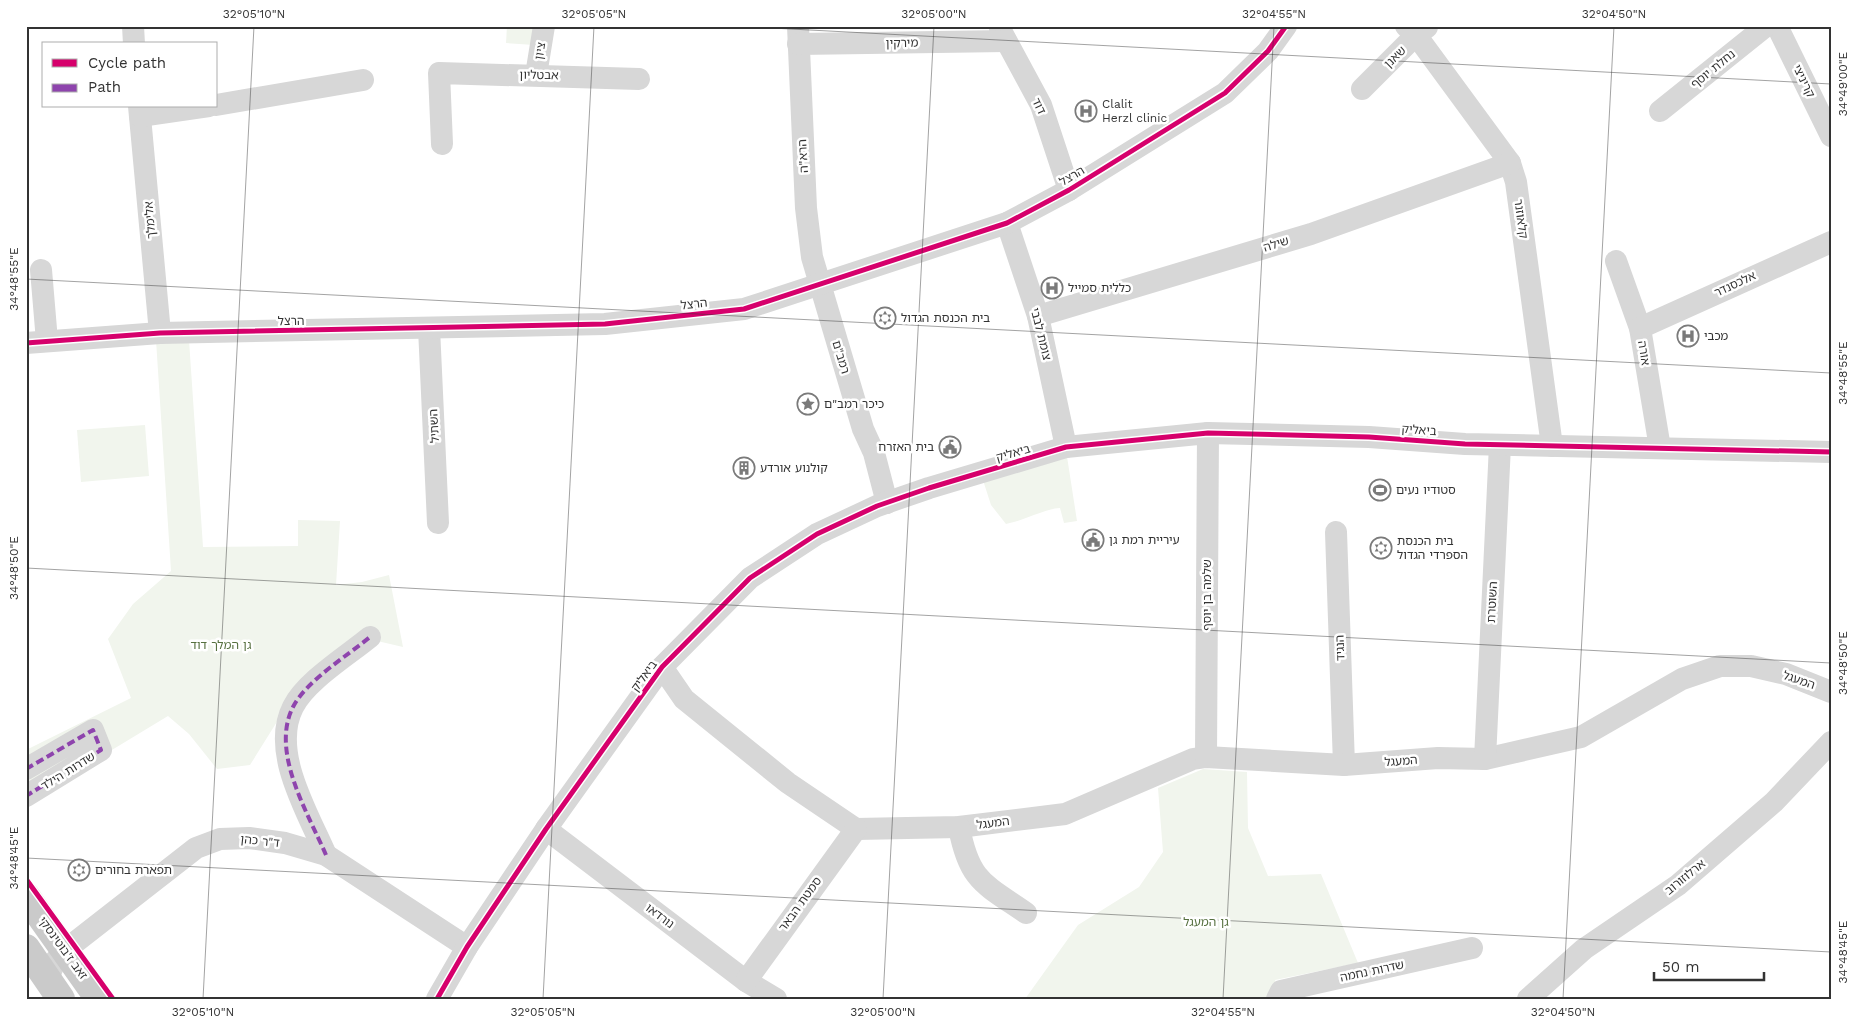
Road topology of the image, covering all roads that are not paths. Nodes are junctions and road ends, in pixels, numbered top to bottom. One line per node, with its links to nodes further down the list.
1 (132, 26): 9 (street)
2 (544, 26): 10 (street, ציון)
3 (1286, 26): 21 (street, הרצל)
4 (1766, 26): 17 (street, נחלת יוסף)
5 (1778, 26): 18 (street, קריניצי)
6 (1416, 29): 13 (street, שאנן); 20 (street, קלאוזנר)
7 (1002, 34): 8 (street, מירקין); 21 (street, דוד)
8 (798, 35): 24 (street, הרא"ה)
9 (134, 42)
10 (536, 75): 11 (street, אבטליון); 19 (street, אבטליון)
11 (639, 79)
12 (363, 80): 14 (street)
13 (1362, 89)
14 (218, 105)
15 (181, 108): 16 (street)
16 (140, 111): 32 (street, אלימלך)
17 (1660, 111)
18 (1831, 136)
19 (442, 144)
20 (1510, 163): 29 (street, שילה); 36 (street, קלאוזנר)
21 (1070, 190): 22 (street, הרצל)
22 (1006, 223): 27 (street, הרצל); 29 (street, צומת לבבי)
23 (1831, 242): 31 (street, אלכסנדר)
24 (812, 257): 27 (street, הרא"ה); 28 (street)
25 (1616, 261): 31 (street, אורה)
26 (41, 270): 33 (street, הרצל)
27 (819, 285): 28 (street, הרצל); 40 (street, רמב"ם)
28 (796, 292): 30 (street, הרצל)
29 (1038, 316): 37 (street, צומת לבבי)
30 (429, 328): 32 (street, הרצל); 41 (street, השתיל)
31 (1640, 328): 38 (street, אורה)
32 (160, 333): 33 (street, הרצל)
33 (37, 342)
34 (1208, 433): 35 (street, ביאליק); 37 (street, ביאליק); 47 (street, שלמה בן יוסף)
35 (1500, 445): 36 (street, ביאליק); 48 (street, השוטרת)
36 (1552, 446): 38 (street, ביאליק)
37 (1066, 447): 40 (street, ביאליק)
38 (1660, 448): 39 (street, ביאליק)
39 (1831, 452)
40 (882, 504): 44 (street, ביאליק)
41 (438, 523)
42 (1336, 532): 49 (street, הנגיד)
43 (370, 637): 55 (street)
44 (662, 667): 53 (street, ביאליק); 54 (street)
45 (1831, 692): 48 (street, המעגל)
46 (1831, 742): 68 (street, ארלוזורוב)
47 (1206, 757): 49 (street, המעגל); 52 (street, המעגל)
48 (1485, 760): 49 (street, המעגל)
49 (1344, 765)
50 (26, 769): 51 (street, שדרות הילד)
51 (26, 796)
52 (959, 827): 54 (street, המעגל); 57 (street, המעגל)
53 (546, 829): 58 (street, ביאליק); 62 (street, נורדאו)
54 (856, 829): 62 (street, סמטת הבאר)
55 (326, 855): 58 (street, ד"ר כהן); 61 (street, ד"ר כהן)
56 (26, 896): 61 (main road, זאב ז'בוטינסקי)
57 (1026, 913)
58 (467, 947): 65 (street, ביאליק)
59 (26, 948): 63 (main road)
60 (1472, 948): 67 (street, שדרות נחמה)
61 (64, 951): 63 (street, ד"ר כהן); 64 (main road, זאב ז'בוטינסקי)
62 (746, 981): 66 (street, נורדאו)
63 (54, 989)
64 (100, 999)
65 (437, 999)
66 (776, 999)
67 (1277, 999)
68 (1528, 999)

